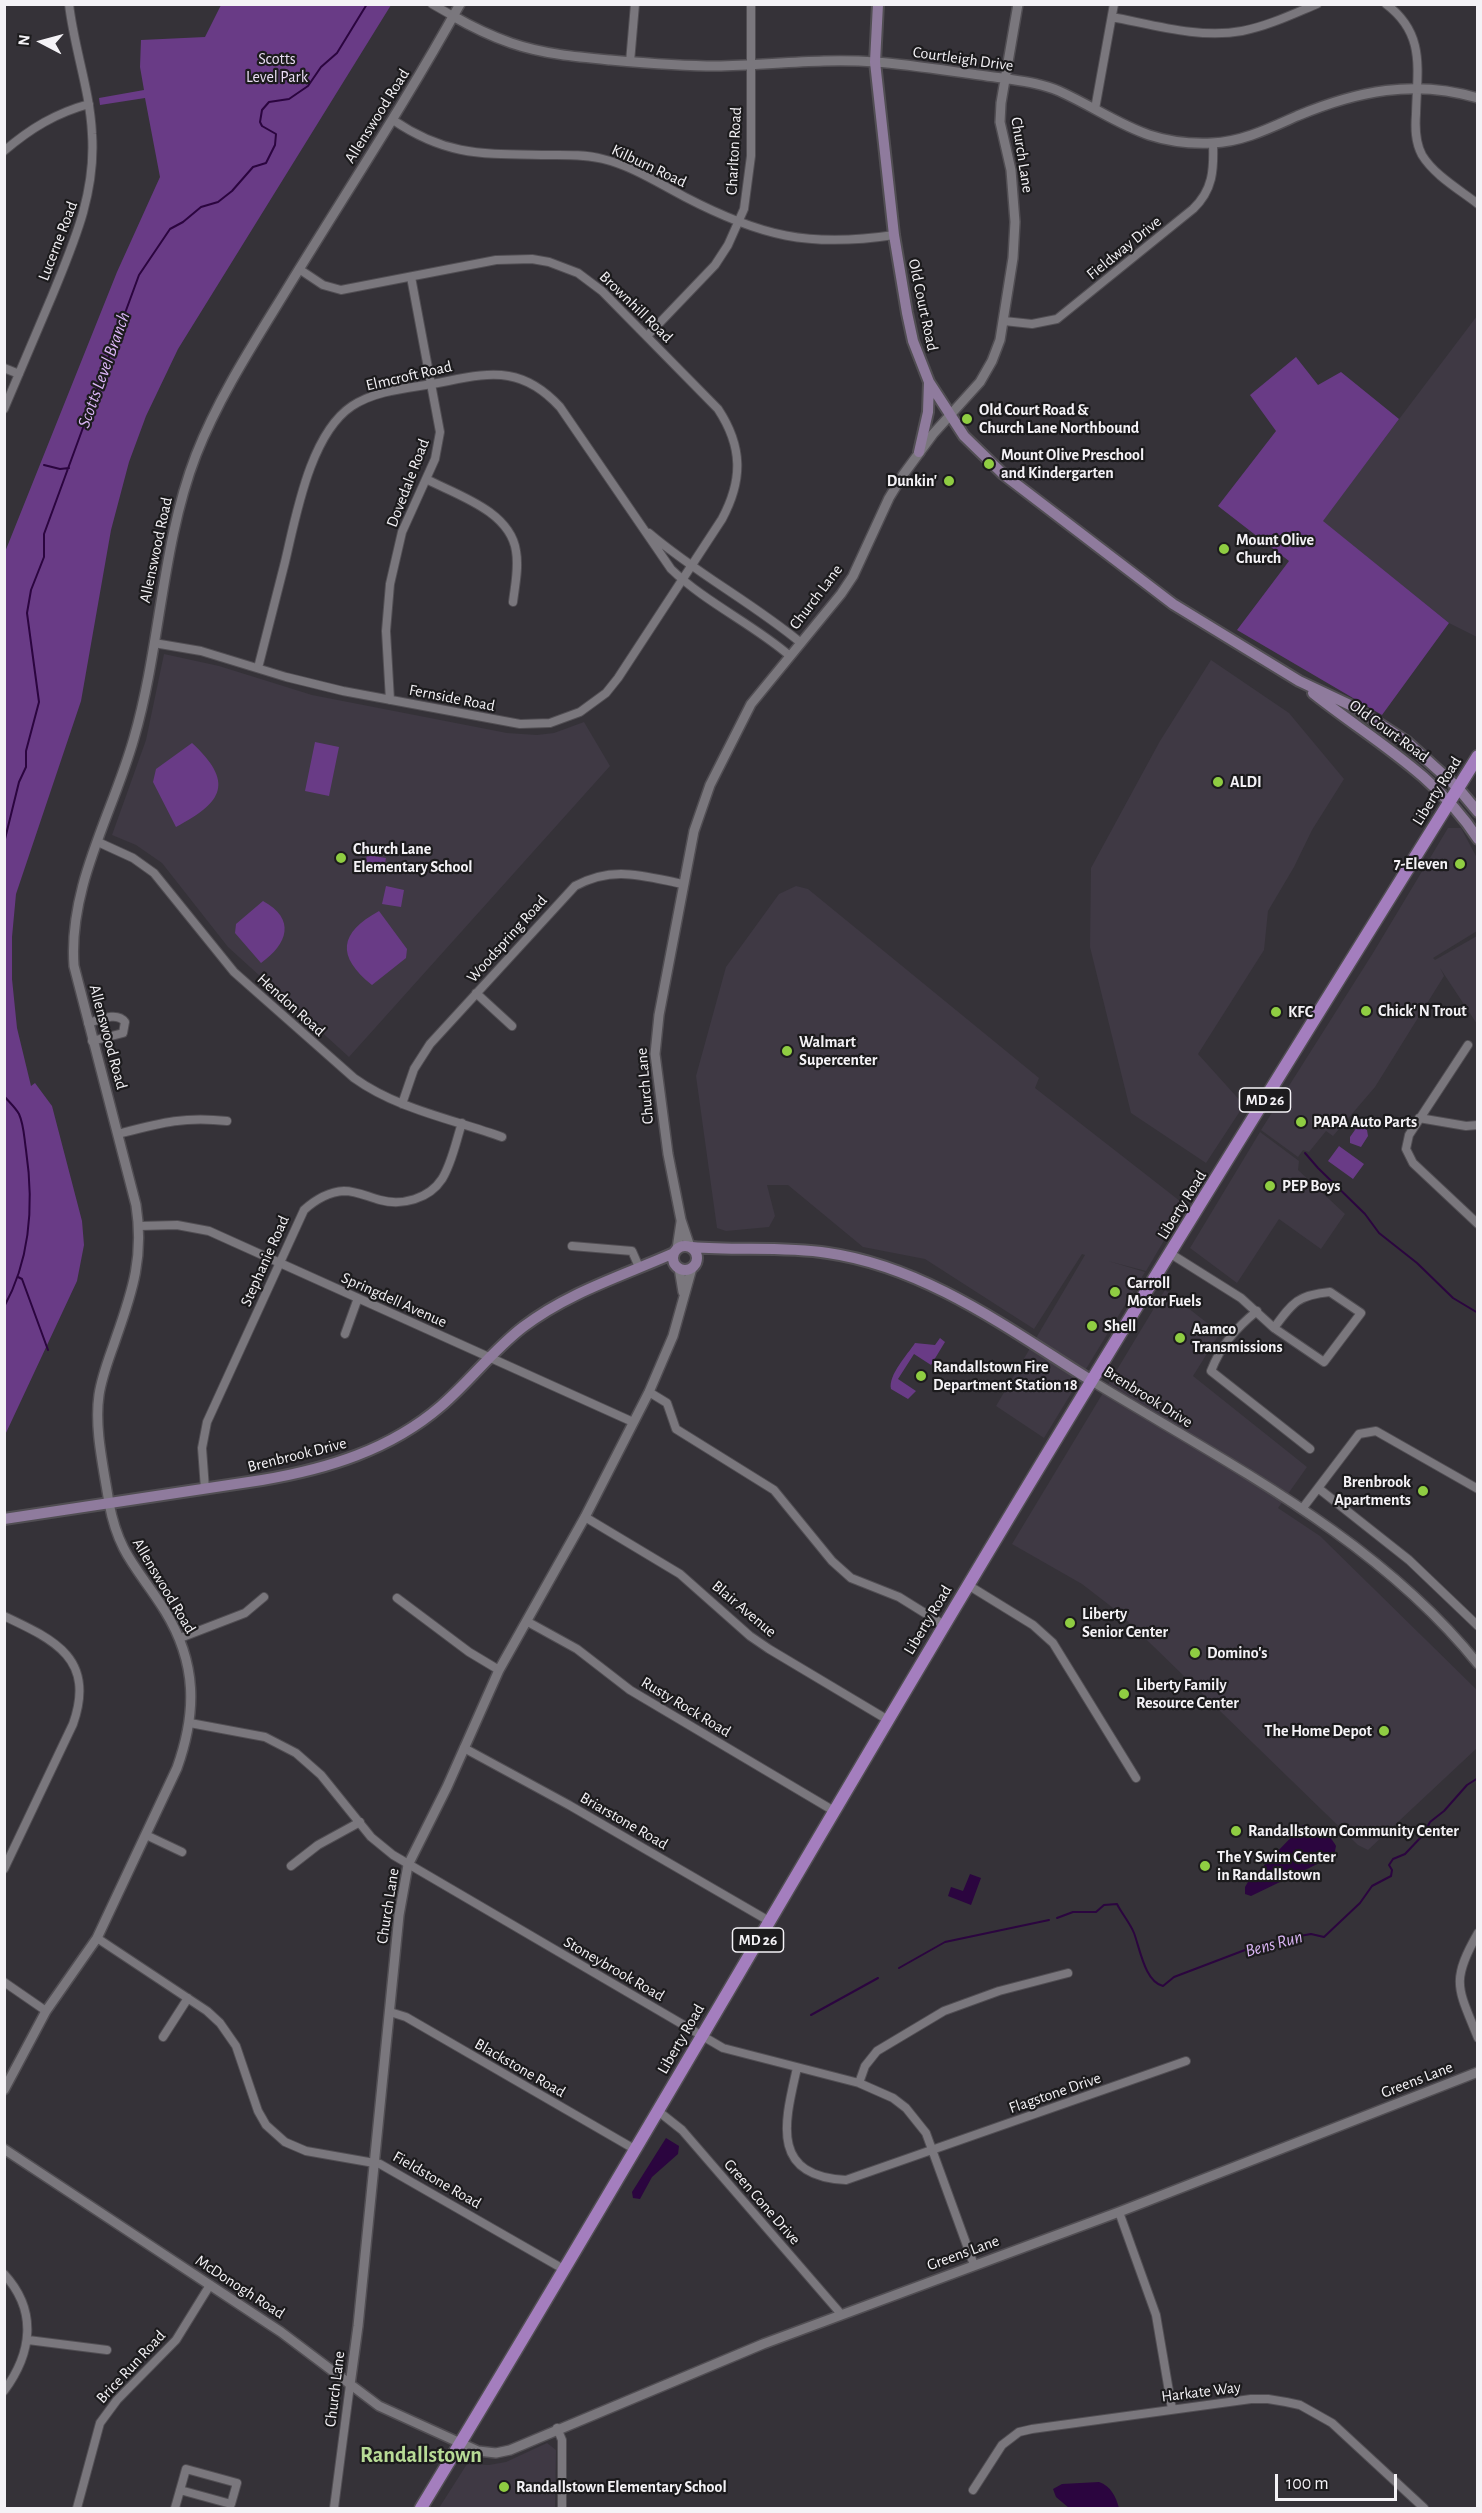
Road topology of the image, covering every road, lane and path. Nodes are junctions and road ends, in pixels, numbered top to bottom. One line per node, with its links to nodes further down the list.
1 (69, 4): 19 (street, Lucerne Road)
2 (432, 4): 11 (street, Courtleigh Drive)
3 (460, 4): 11 (street, Allenswood Road)
4 (635, 4): 13 (street)
5 (751, 4): 15 (street, Charlton Road)
6 (878, 4): 14 (main road, Old Court Road)
7 (1018, 4): 16 (street, Church Lane)
8 (1114, 4): 12 (street)
9 (1317, 4): 12 (street)
10 (1386, 4): 17 (street)
11 (453, 16): 13 (street, Courtleigh Drive); 21 (street, Allenswood Road)
12 (1112, 17): 20 (street)
13 (630, 62): 15 (street, Courtleigh Drive)
14 (875, 62): 15 (street, Courtleigh Drive); 16 (street, Courtleigh Drive); 26 (main road, Old Court Road)
15 (751, 64): 25 (street, Charlton Road)
16 (1005, 79): 20 (street, Courtleigh Drive); 29 (street, Church Lane)
17 (1417, 87): 18 (street, Courtleigh Drive); 22 (street, Courtleigh Drive); 24 (street)
18 (1478, 98)
19 (89, 104): 23 (street); 32 (street, Lucerne Road)
20 (1095, 109): 22 (street, Courtleigh Drive)
21 (393, 120): 25 (street, Kilburn Road); 27 (street, Allenswood Road)
22 (1213, 143): 29 (street, Fieldway Drive)
23 (4, 150)
24 (1478, 204)
25 (739, 223): 26 (street, Kilburn Road); 30 (street, Charlton Road)
26 (894, 235): 33 (main road, Old Court Road)
27 (299, 269): 28 (street, Brownhill Road); 43 (street, Allenswood Road)
28 (411, 277): 30 (street, Brownhill Road); 34 (street, Dovedale Road)
29 (1004, 321): 36 (street, Church Lane)
30 (647, 336): 40 (street, Brownhill Road)
31 (4, 368): 32 (street)
32 (19, 374): 35 (street, Lucerne Road)
33 (929, 382): 36 (main road, Old Court Road); 37 (main road)
34 (432, 384): 38 (street, Dovedale Road); 39 (street, Elmcroft Road); 46 (street, Elmcroft Road)
35 (4, 409)
36 (949, 415): 37 (street, Church Lane); 47 (main road, Old Court Road)
37 (919, 452): 44 (street, Church Lane)
38 (426, 479): 42 (street); 48 (street, Dovedale Road)
39 (644, 529): 40 (street, Elmcroft Road); 41 (street, Elmcroft Road)
40 (691, 565): 41 (street, Brownhill Road); 44 (street, Elmcroft Road)
41 (682, 579): 45 (street, Elmcroft Road); 48 (street, Fernside Road)
42 (513, 602)
43 (154, 643): 46 (street, Fernside Road); 54 (street, Allenswood Road)
44 (801, 643): 45 (street, Church Lane)
45 (790, 656): 55 (street, Church Lane)
46 (258, 668): 48 (street, Fernside Road)
47 (1299, 681): 50 (main road, Old Court Road); 51 (main road, Old Court Road)
48 (390, 700)
49 (1478, 756): 50 (main road, Liberty Road / MD 26)
50 (1458, 788): 51 (main road, Liberty Road / MD 26); 52 (main road, Old Court Road)
51 (1449, 802): 53 (main road, Old Court Road); 75 (main road, Liberty Road / MD 26)
52 (1478, 812)
53 (1478, 839)
54 (98, 842): 57 (street, Allenswood Road); 61 (street, Hendon Road)
55 (683, 884): 56 (street, Woodspring Road); 68 (street, Church Lane)
56 (476, 993): 58 (street); 61 (street, Woodspring Road)
57 (87, 1023): 59 (street, Allenswood Road); 59 (street)
58 (512, 1026)
59 (92, 1041): 66 (street, Allenswood Road)
60 (1468, 1045): 62 (street)
61 (402, 1104): 64 (street, Hendon Road)
62 (1419, 1118): 65 (street); 69 (street)
63 (227, 1121): 66 (street)
64 (462, 1123): 67 (street, Hendon Road); 76 (street, Stephanie Road)
65 (1478, 1125)
66 (118, 1134): 70 (street, Allenswood Road)
67 (502, 1137)
68 (681, 1220): 72 (street, Church Lane); 74 (street, Church Lane)
69 (1478, 1224)
70 (139, 1227): 76 (street, Springdell Avenue); 93 (street, Allenswood Road)
71 (572, 1246): 78 (street)
72 (691, 1247): 73 (main road, Brenbrook Drive); 74 (main road); 77 (main road)
73 (720, 1250): 77 (main road, Brenbrook Drive); 86 (main road, Brenbrook Drive)
74 (676, 1251): 78 (main road, Brenbrook Drive); 79 (main road)
75 (1171, 1254): 82 (street); 86 (main road, Liberty Road / MD 26)
76 (280, 1262): 81 (street, Springdell Avenue); 91 (street, Stephanie Road)
77 (694, 1264): 79 (main road); 80 (street, Church Lane)
78 (643, 1266): 79 (main road, Brenbrook Drive); 85 (main road, Brenbrook Drive)
79 (678, 1267): 80 (street, Church Lane)
80 (683, 1296): 87 (street, Church Lane)
81 (358, 1298): 84 (street); 85 (street, Springdell Avenue)
82 (1257, 1311): 83 (street); 89 (street)
83 (1274, 1328): 83 (street)
84 (345, 1334)
85 (489, 1357): 88 (street, Springdell Avenue); 91 (main road, Brenbrook Drive)
86 (1092, 1381): 94 (street, Brenbrook Drive); 97 (main road, Liberty Road / MD 26)
87 (649, 1392): 88 (street, Church Lane); 102 (street)
88 (633, 1422): 95 (street, Church Lane)
89 (1310, 1449)
90 (1318, 1488): 92 (street); 94 (street); 103 (street)
91 (205, 1489): 93 (main road, Brenbrook Drive)
92 (1478, 1489)
93 (109, 1503): 96 (main road, Brenbrook Drive); 104 (street, Allenswood Road)
94 (1302, 1509): 105 (street, Brenbrook Drive)
95 (585, 1517): 101 (street, Church Lane); 107 (street, Blair Avenue)
96 (4, 1519)
97 (968, 1585): 102 (main road, Liberty Road / MD 26); 110 (street)
98 (264, 1597): 104 (street)
99 (397, 1598): 106 (street)
100 (4, 1617): 117 (street)
101 (528, 1622): 106 (street, Church Lane); 111 (street, Rusty Rock Road)
102 (944, 1625): 107 (main road, Liberty Road / MD 26)
103 (1478, 1626)
104 (180, 1638): 108 (street, Allenswood Road)
105 (1478, 1664)
106 (500, 1670): 109 (street, Church Lane)
107 (888, 1720): 111 (main road, Liberty Road / MD 26)
108 (190, 1723): 112 (street, Stoneybrook Road); 113 (street, Allenswood Road)
109 (464, 1748): 115 (street, Church Lane); 118 (street, Briarstone Road)
110 (1136, 1778)
111 (834, 1811): 118 (main road, Liberty Road / MD 26)
112 (360, 1822): 115 (street, Stoneybrook Road); 116 (street)
113 (146, 1835): 114 (street); 120 (street, Allenswood Road)
114 (183, 1852)
115 (408, 1865): 125 (street, Church Lane); 126 (street, Stoneybrook Road)
116 (291, 1866)
117 (4, 1869)
118 (769, 1921): 126 (main road, Liberty Road / MD 26)
119 (1478, 1933): 128 (street)
120 (97, 1938): 123 (street, Fieldstone Road); 124 (street, Allenswood Road)
121 (1068, 1973): 132 (street)
122 (4, 1982): 124 (street)
123 (188, 1998): 127 (street); 138 (street, Fieldstone Road)
124 (46, 2011): 133 (street, Allenswood Road)
125 (390, 2012): 136 (street, Blackstone Road); 138 (street, Church Lane)
126 (702, 2036): 130 (street, Stoneybrook Road); 134 (main road, Liberty Road / MD 26)
127 (163, 2037)
128 (1478, 2038)
129 (1185, 2061): 137 (street, Flagstone Drive)
130 (797, 2068): 132 (street, Stoneybrook Road); 137 (street, Flagstone Drive)
131 (1478, 2072): 139 (street, Greens Lane)
132 (859, 2083): 137 (street, Stoneybrook Road)
133 (4, 2090)
134 (658, 2111): 136 (main road, Liberty Road / MD 26); 144 (street, Green Cone Drive)
135 (4, 2149): 143 (street, McDonogh Road)
136 (636, 2150): 141 (main road, Liberty Road / MD 26)
137 (934, 2150): 140 (street, Stoneybrook Road)
138 (373, 2162): 141 (street, Fieldstone Road); 147 (street, Church Lane)
139 (1119, 2212): 140 (street, Greens Lane); 149 (street)
140 (974, 2265): 144 (street, Greens Lane)
141 (565, 2270): 151 (main road, Liberty Road / MD 26)
142 (4, 2274): 145 (street)
143 (210, 2285): 147 (street, McDonogh Road); 154 (street, Brice Run Road)
144 (841, 2314): 150 (street, Greens Lane)
145 (28, 2340): 146 (street); 148 (street)
146 (107, 2350)
147 (350, 2385): 151 (street, McDonogh Road); 156 (street, Church Lane)
148 (4, 2391)
149 (1172, 2409): 153 (street, Harkate Way); 159 (street, Harkate Way)
150 (557, 2428): 151 (street, Greens Lane); 158 (street)
151 (460, 2444): 157 (main road, Liberty Road / MD 26)
152 (180, 2490): 152 (street); 155 (street)
153 (973, 2490)
154 (77, 2508)
155 (175, 2508)
156 (334, 2508)
157 (421, 2508)
158 (562, 2508)
159 (1424, 2508)

